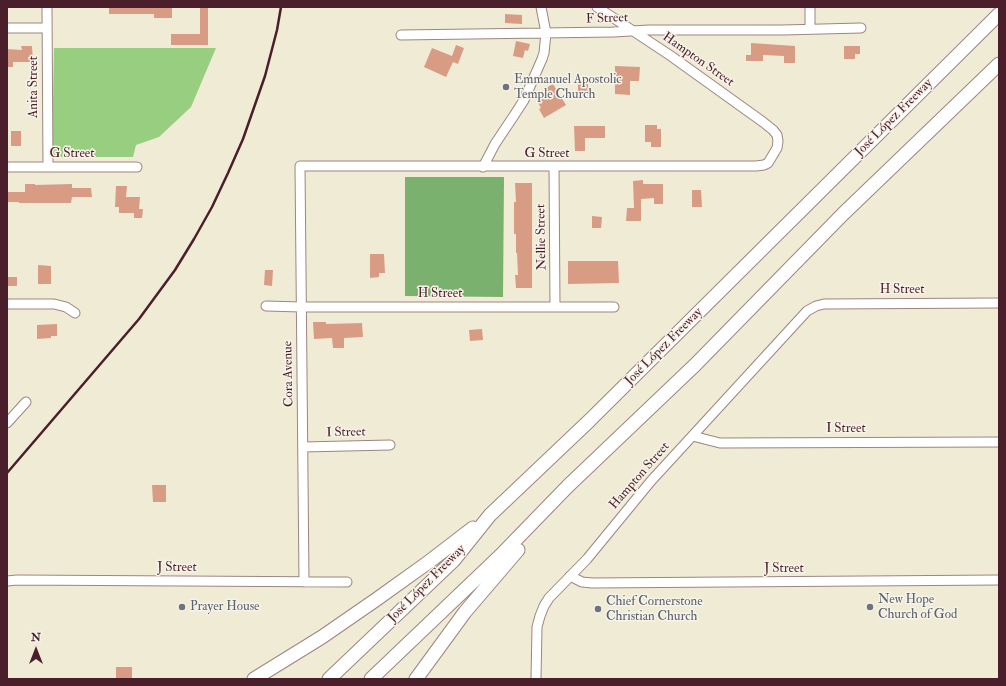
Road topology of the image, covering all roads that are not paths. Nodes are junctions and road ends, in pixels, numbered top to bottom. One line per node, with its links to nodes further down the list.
1 (47, 7): 7 (street, Anita Street)
2 (541, 7): 11 (street)
3 (597, 7): 10 (street, Hampton Street)
4 (810, 7): 9 (street)
5 (999, 14): 36 (highway, José López Freeway)
6 (7, 28): 7 (street)
7 (47, 28): 17 (street, Anita Street)
8 (861, 28): 9 (street, F Street)
9 (810, 29): 10 (street, F Street)
10 (634, 31): 11 (street, F Street); 14 (street, Hampton Street)
11 (546, 33): 12 (street, F Street); 19 (street)
12 (401, 35)
13 (999, 64): 35 (highway)
14 (778, 141): 20 (street, G Street)
15 (300, 166): 19 (street, G Street); 24 (street, Cora Avenue)
16 (7, 167): 17 (street, G Street)
17 (48, 167): 18 (street, G Street)
18 (137, 167)
19 (483, 167): 20 (street, G Street)
20 (554, 167): 25 (street, Nellie Street)
21 (999, 303): 27 (street, H Street)
22 (7, 304): 28 (street)
23 (266, 306): 24 (street, H Street)
24 (301, 307): 25 (street, H Street); 34 (street, Cora Avenue)
25 (555, 307): 26 (street, H Street)
26 (614, 307)
27 (807, 311): 31 (street, Hampton Street)
28 (75, 313)
29 (26, 402): 30 (street)
30 (7, 423)
31 (693, 436): 32 (street, I Street); 37 (street, Hampton Street)
32 (999, 442)
33 (390, 445): 34 (street, I Street)
34 (303, 447): 40 (street, Cora Avenue)
35 (560, 494): 44 (highway); 45 (highway)
36 (490, 515): 42 (highway); 43 (highway, José López Freeway)
37 (570, 576): 38 (street, J Street); 46 (street, Hampton Street)
38 (999, 580)
39 (7, 581): 40 (street, J Street)
40 (304, 582): 41 (street, J Street)
41 (347, 582)
42 (254, 679)
43 (329, 679)
44 (371, 679)
45 (416, 679)
46 (536, 679)

